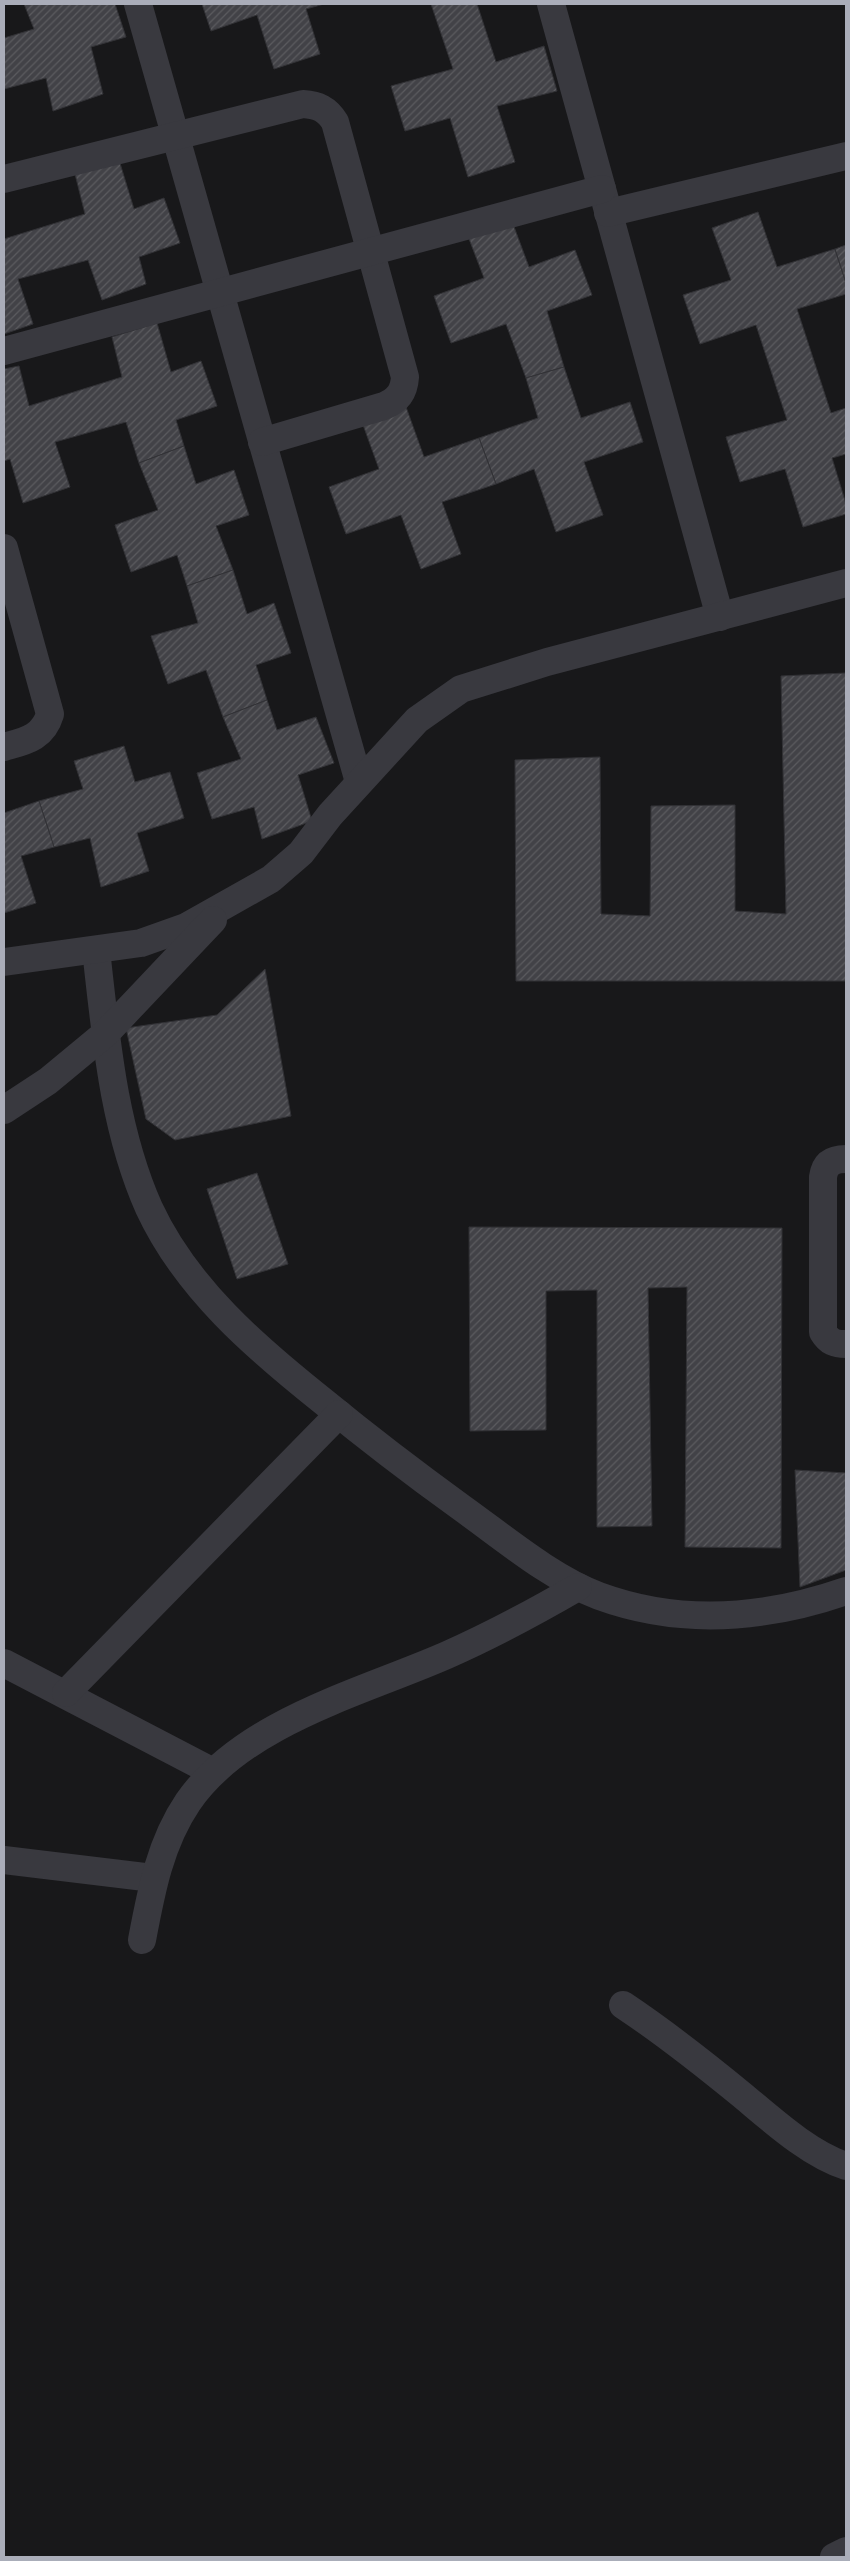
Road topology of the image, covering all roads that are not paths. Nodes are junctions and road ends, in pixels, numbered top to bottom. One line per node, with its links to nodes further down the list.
1 (138, 4): 3 (street)
2 (551, 4): 6 (street)
3 (175, 138): 5 (street); 7 (street); 8 (street)
4 (846, 156): 6 (street)
5 (4, 179)
6 (605, 201): 7 (street); 13 (street)
7 (370, 252): 8 (street); 10 (street)
8 (219, 293): 9 (street); 10 (street)
9 (4, 351)
10 (262, 442): 15 (street)
11 (4, 548): 14 (street)
12 (846, 583): 13 (street)
13 (720, 617): 15 (street)
14 (4, 747)
15 (359, 782): 16 (street)
16 (230, 903): 17 (street); 19 (street)
17 (96, 950): 18 (street); 19 (street)
18 (4, 962)
19 (106, 1033): 20 (street); 23 (street)
20 (4, 1110)
21 (846, 1159): 22 (street)
22 (846, 1344)
23 (339, 1414): 24 (street); 27 (street)
24 (578, 1587): 25 (street); 28 (street)
25 (846, 1591)
26 (4, 1663): 27 (street)
27 (66, 1693): 28 (street)
28 (213, 1772): 30 (street)
29 (4, 1860): 30 (street)
30 (153, 1878): 31 (street)
31 (142, 1940)
32 (623, 2006): 33 (street)
33 (846, 2166)
34 (846, 2551): 35 (street)
35 (834, 2557)

